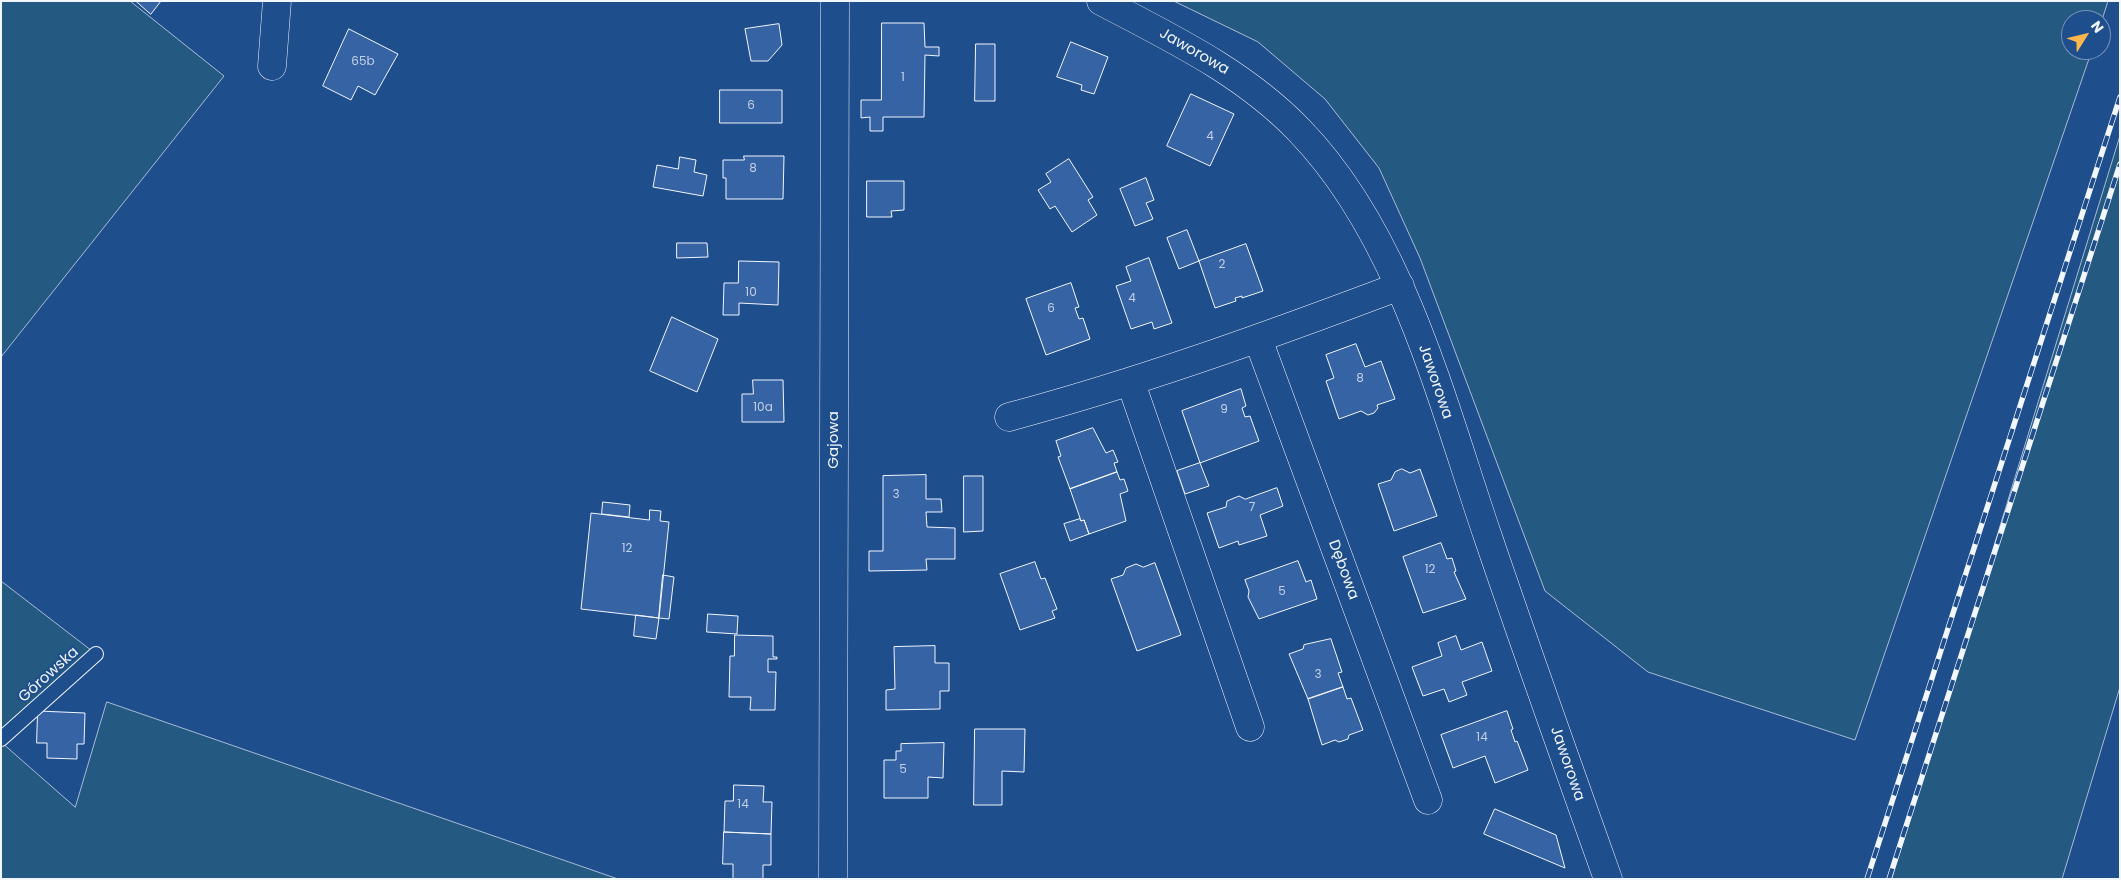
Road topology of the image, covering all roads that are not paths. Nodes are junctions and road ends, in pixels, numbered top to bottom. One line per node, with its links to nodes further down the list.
1 (277, 1): 4 (street)
2 (835, 1): 13 (street, Gajowa)
3 (1101, 1): 5 (street, Jaworowa)
4 (272, 66)
5 (1400, 286): 6 (street); 14 (street, Jaworowa)
6 (1258, 339): 7 (street); 12 (street, Dębowa)
7 (1131, 383): 8 (street); 10 (street)
8 (1009, 417)
9 (96, 654): 11 (lane, Górowska)
10 (1250, 727)
11 (1, 739)
12 (1428, 800)
13 (833, 879)
14 (1608, 879)

